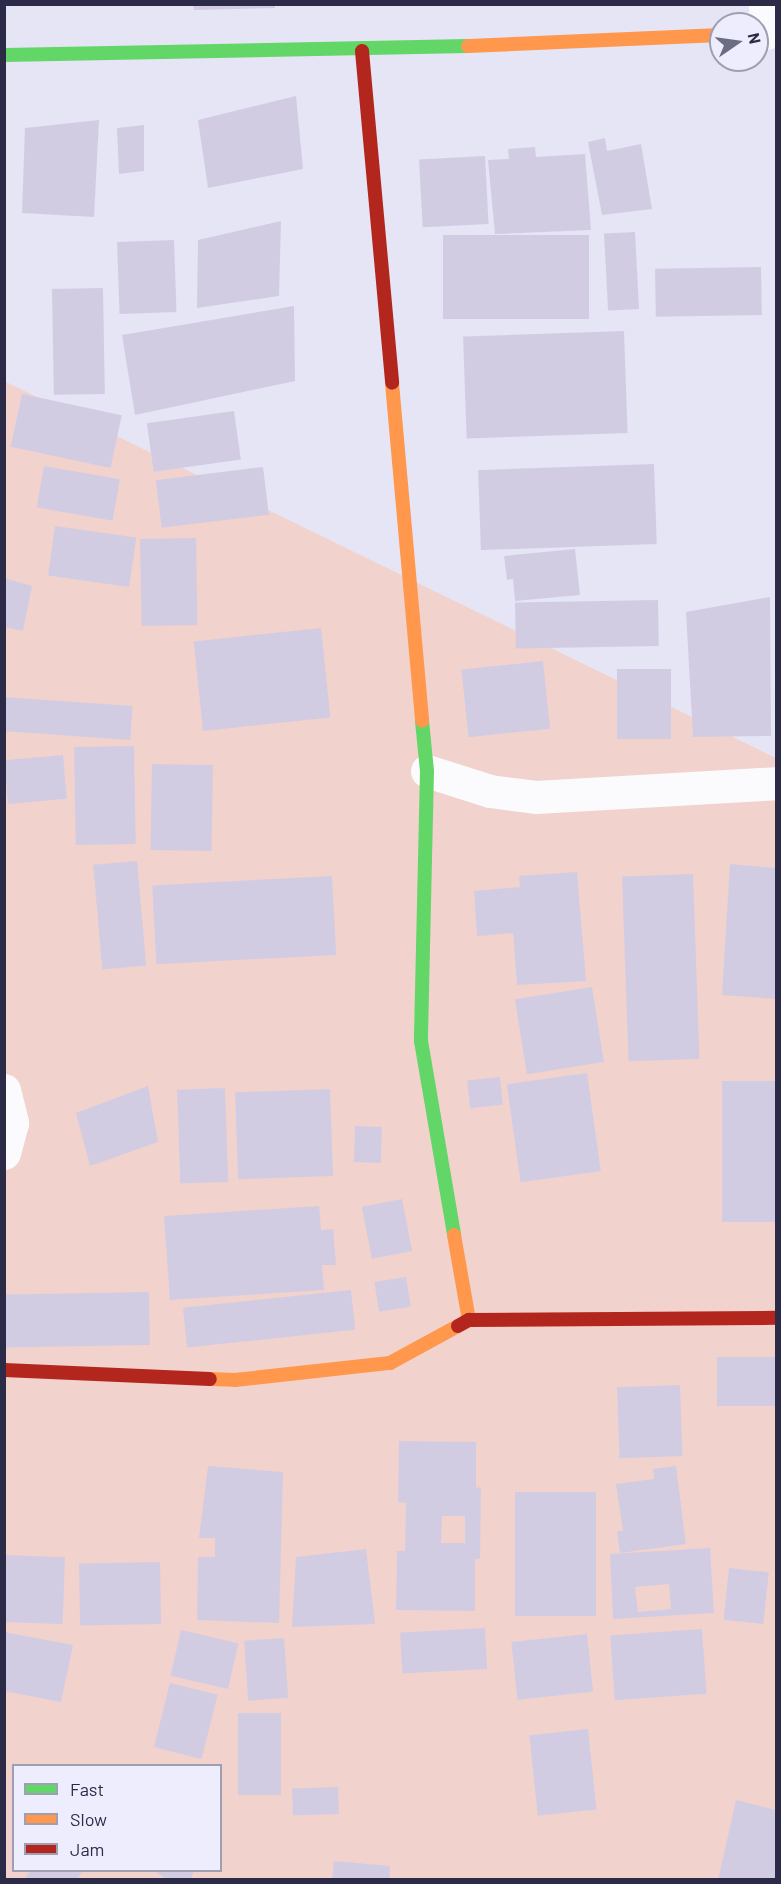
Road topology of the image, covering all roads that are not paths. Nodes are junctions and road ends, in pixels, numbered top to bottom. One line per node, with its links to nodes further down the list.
1 (709, 36): 2 (street)
2 (362, 51): 3 (street); 4 (street)
3 (4, 55)
4 (427, 771): 5 (street); 9 (street)
5 (777, 783)
6 (4, 1090): 7 (street)
7 (4, 1153)
8 (777, 1318): 9 (street)
9 (469, 1320): 10 (street)
10 (4, 1370)

